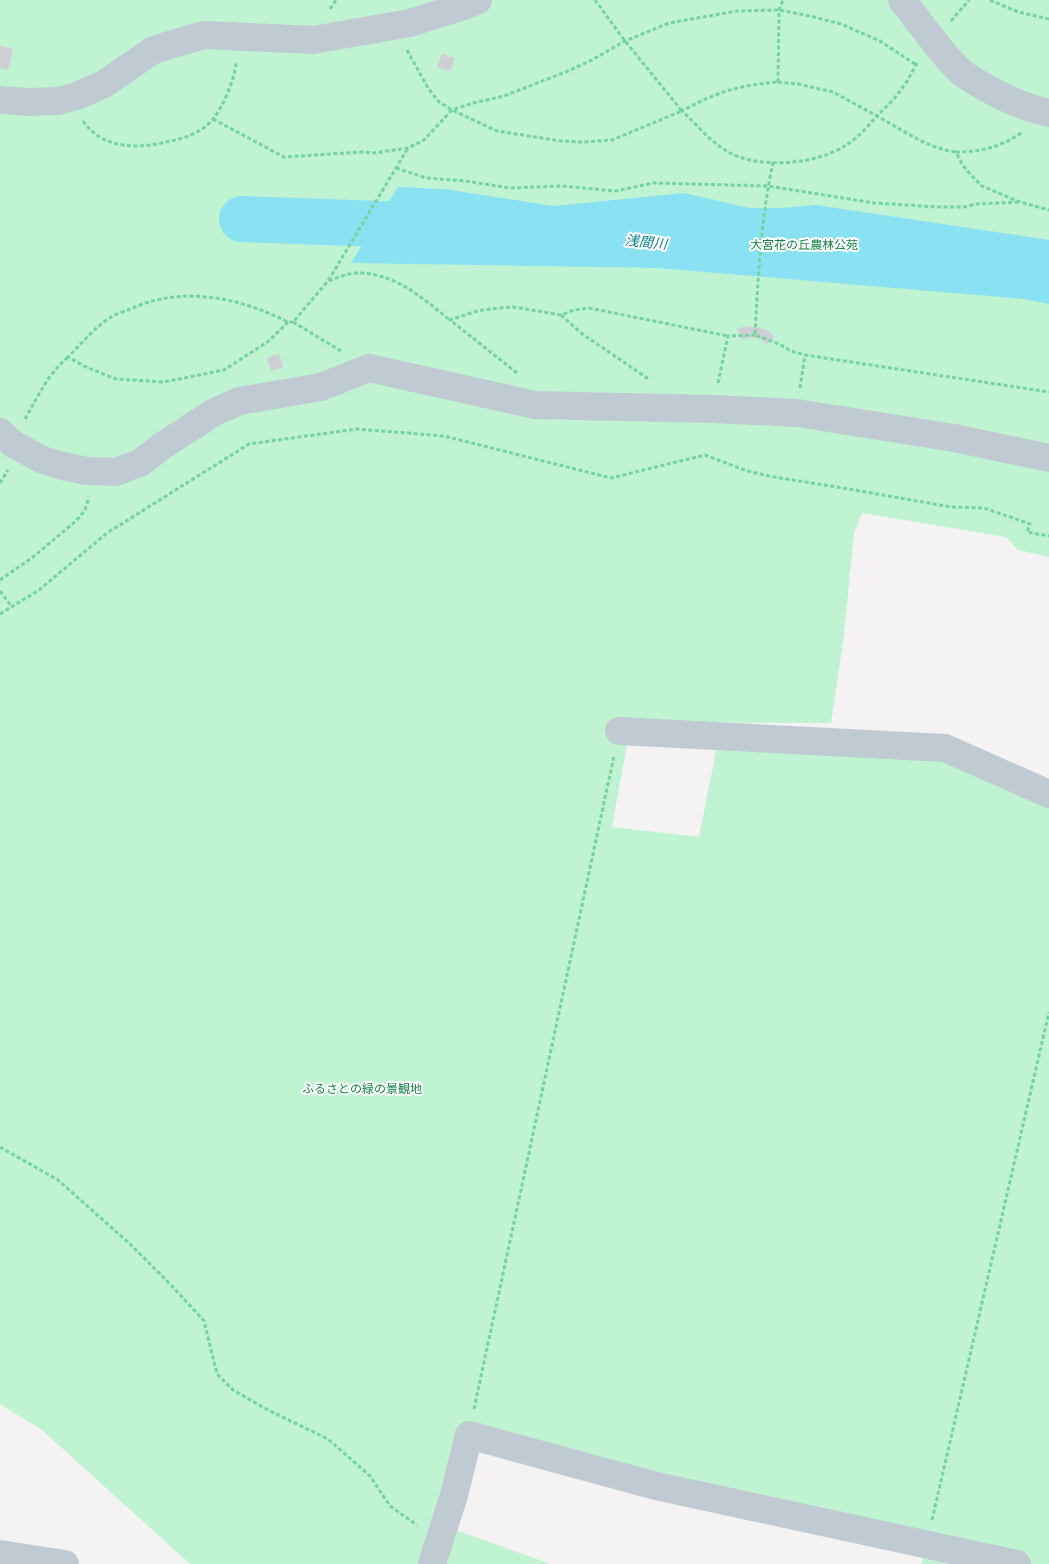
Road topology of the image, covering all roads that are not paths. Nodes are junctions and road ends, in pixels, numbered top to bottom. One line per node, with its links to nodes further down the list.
1 (478, 0): 3 (street)
2 (902, 0): 4 (street)
3 (0, 100)
4 (1049, 113)
5 (6, 438): 6 (street)
6 (1049, 458)
7 (620, 731): 8 (street)
8 (1049, 794)
9 (436, 1553): 11 (street)
10 (0, 1554): 12 (street)
11 (924, 1554): 13 (street)
12 (65, 1564)
13 (1016, 1564)

